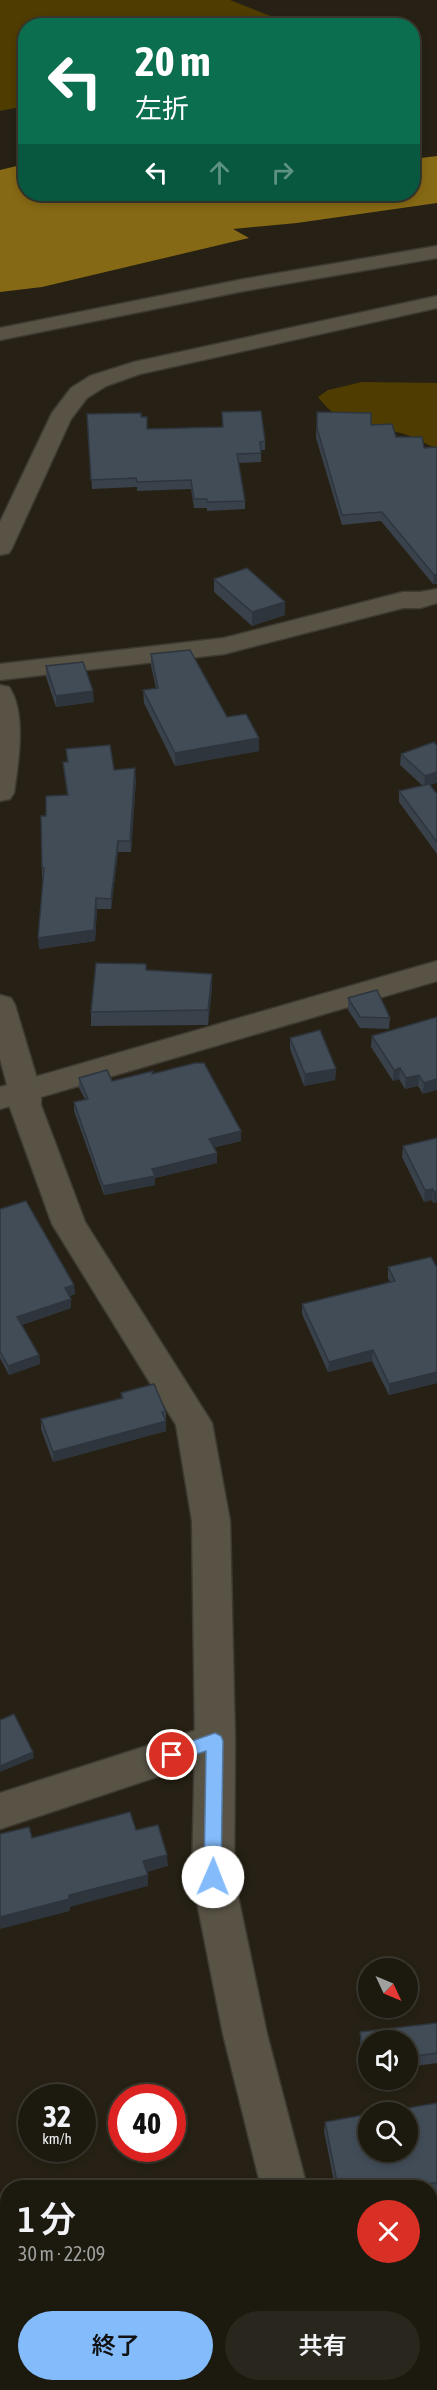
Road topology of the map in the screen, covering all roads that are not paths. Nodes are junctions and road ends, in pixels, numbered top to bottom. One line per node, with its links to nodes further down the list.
1 (437, 252): 3 (street)
2 (437, 302): 4 (street)
3 (0, 334)
4 (0, 548)
5 (437, 596): 6 (street)
6 (0, 672)
7 (0, 693): 8 (street)
8 (0, 793)
9 (437, 972): 11 (street)
10 (0, 1005): 11 (street)
11 (13, 1095): 12 (street)
12 (215, 1741): 13 (street); 14 (street)
13 (0, 1812)
14 (282, 2180)

